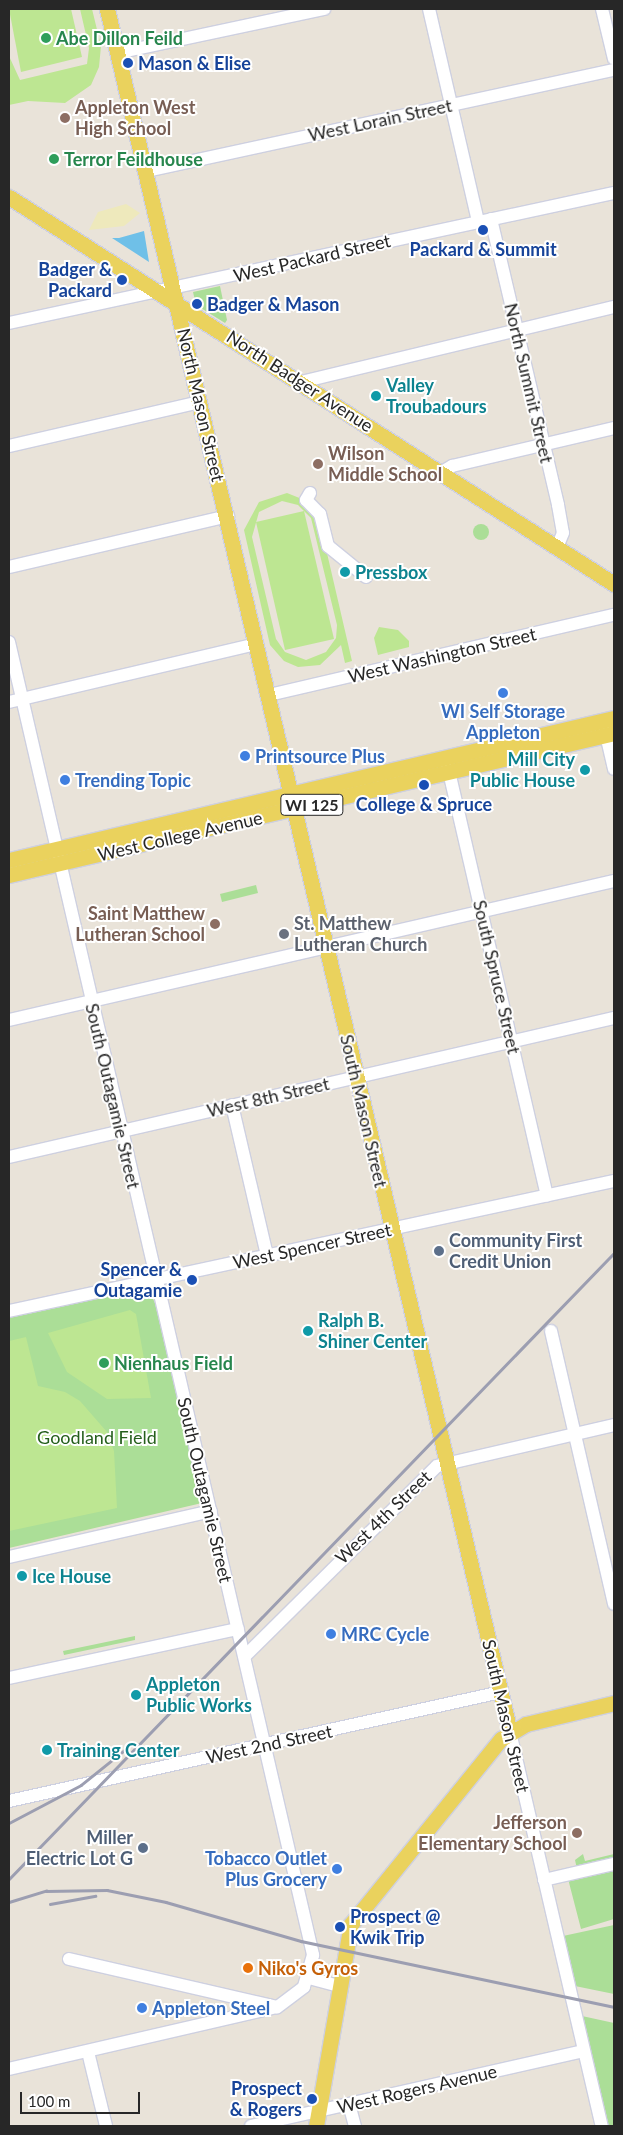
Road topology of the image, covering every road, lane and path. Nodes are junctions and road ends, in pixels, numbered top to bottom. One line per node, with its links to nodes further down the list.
1 (107, 9): 5 (main road, North Mason Street)
2 (324, 9): 5 (street)
3 (429, 9): 8 (street, North Summit Street)
4 (602, 9): 6 (street)
5 (117, 53): 9 (main road, North Mason Street)
6 (614, 59)
7 (614, 70): 8 (street, West Lorain Street)
8 (452, 105): 9 (street, West Lorain Street); 12 (street, North Summit Street)
9 (146, 171): 14 (main road, North Mason Street)
10 (614, 193): 12 (street, West Packard Street)
11 (9, 197): 13 (main road, North Badger Avenue)
12 (485, 221): 14 (street, West Packard Street); 17 (street, North Summit Street)
13 (157, 291): 14 (main road, North Badger Avenue); 16 (street)
14 (175, 295): 18 (main road, North Badger Avenue); 19 (main road, North Mason Street)
15 (614, 307): 17 (street)
16 (9, 323)
17 (517, 330): 18 (street); 21 (street, North Summit Street)
18 (301, 382): 23 (main road, North Badger Avenue)
19 (200, 402): 22 (street); 25 (main road, North Mason Street)
20 (614, 428): 21 (street)
21 (543, 444): 23 (street); 26 (street, North Summit Street)
22 (9, 446)
23 (442, 472): 26 (main road, North Badger Avenue)
24 (310, 493): 28 (street)
25 (228, 516): 27 (street); 32 (main road, North Mason Street)
26 (558, 547): 29 (main road, North Badger Avenue)
27 (9, 567)
28 (366, 577)
29 (614, 584)
30 (614, 615): 33 (street, West Washington Street)
31 (9, 642): 34 (street, South Outagamie Street)
32 (257, 644): 33 (main road, North Mason Street); 34 (street)
33 (269, 695): 39 (main road, North Mason Street)
34 (22, 700): 35 (street); 40 (street, South Outagamie Street)
35 (9, 702)
36 (609, 727): 37 (main road, West College Avenue / WI 125); 38 (street)
37 (448, 766): 39 (main road, West College Avenue / WI 125); 44 (street, South Spruce Street)
38 (614, 769)
39 (293, 802): 40 (main road, West College Avenue / WI 125); 45 (main road, South Mason Street)
40 (57, 856): 41 (main road, West College Avenue / WI 125); 42 (main road, West College Avenue / WI 125); 46 (street, South Outagamie Street)
41 (9, 860)
42 (9, 875)
43 (614, 881): 44 (street)
44 (482, 911): 45 (street); 49 (street, South Spruce Street)
45 (326, 947): 46 (street); 50 (main road, South Mason Street)
46 (91, 1001): 48 (street); 52 (street, South Outagamie Street)
47 (614, 1018): 49 (street, West 8th Street)
48 (9, 1020)
49 (512, 1041): 50 (street, West 8th Street); 55 (street, South Spruce Street)
50 (356, 1077): 51 (street, West 8th Street); 56 (main road, South Mason Street)
51 (232, 1106): 52 (street, West 8th Street); 57 (street)
52 (122, 1131): 53 (street, West 8th Street); 58 (street, South Outagamie Street)
53 (9, 1157)
54 (614, 1181): 55 (street, West Spencer Street)
55 (547, 1196): 56 (street, West Spencer Street)
56 (392, 1229): 57 (street, West Spencer Street); 63 (main road, South Mason Street)
57 (267, 1256): 58 (street, West Spencer Street)
58 (156, 1280): 59 (street, West Spencer Street); 64 (street, South Outagamie Street)
59 (9, 1311)
60 (551, 1331): 62 (street)
61 (614, 1425): 62 (street, West 4th Street)
62 (575, 1433): 63 (street, West 4th Street); 66 (street)
63 (444, 1456): 68 (street, West 4th Street); 70 (main road, South Mason Street)
64 (211, 1511): 65 (street); 67 (street, South Outagamie Street)
65 (9, 1557)
66 (614, 1604)
67 (238, 1629): 68 (street, South Outagamie Street); 69 (street)
68 (245, 1656): 73 (street, South Outagamie Street)
69 (9, 1678)
70 (501, 1692): 72 (main road, South Mason Street); 73 (street, West 2nd Street)
71 (614, 1703): 72 (main road)
72 (510, 1732): 76 (street, South Mason Street); 79 (main road)
73 (265, 1745): 74 (street, West 2nd Street); 78 (street, South Outagamie Street)
74 (9, 1801)
75 (614, 1864): 76 (street)
76 (544, 1880): 81 (street, South Mason Street)
77 (69, 1959): 80 (street)
78 (309, 1978): 79 (street); 80 (street)
79 (338, 1986): 85 (main road)
80 (277, 2008): 82 (street)
81 (583, 2051): 84 (street, West Rogers Avenue); 89 (street, South Mason Street)
82 (88, 2052): 83 (street); 86 (street)
83 (9, 2069)
84 (350, 2104): 85 (street, West Rogers Avenue); 88 (street)
85 (317, 2119): 87 (street, West Rogers Avenue)
86 (106, 2126)
87 (252, 2126)
88 (355, 2126)
89 (602, 2126)

